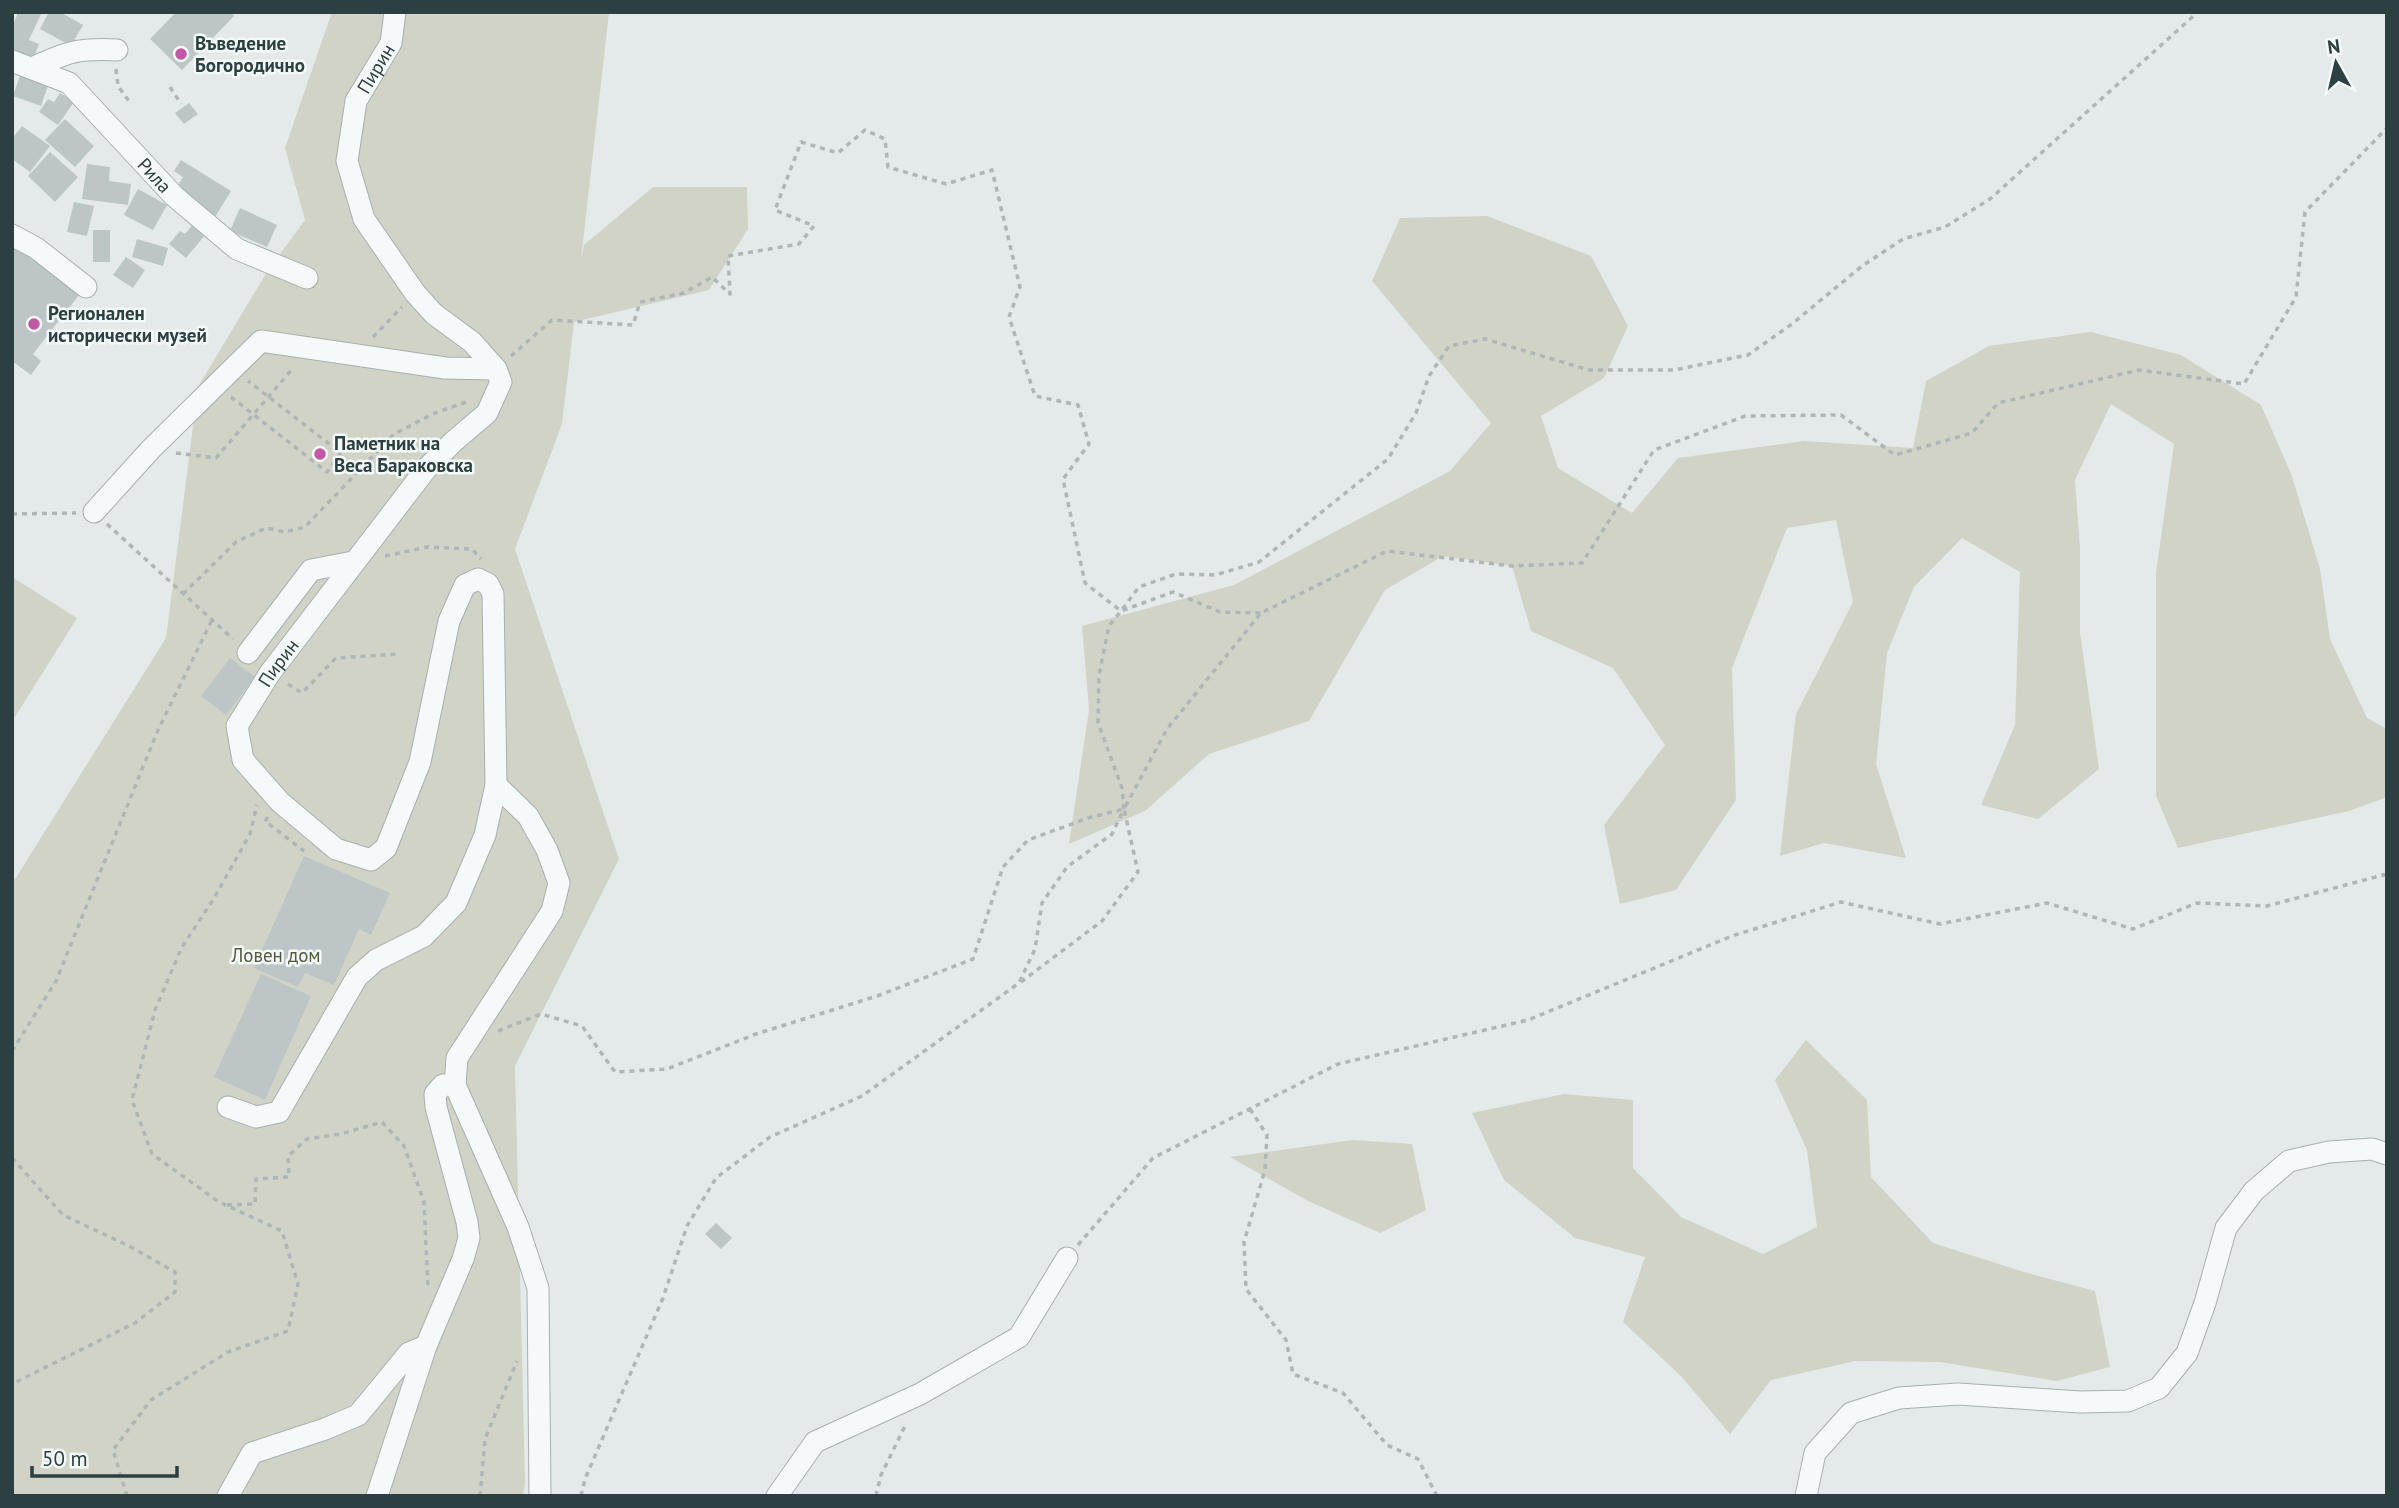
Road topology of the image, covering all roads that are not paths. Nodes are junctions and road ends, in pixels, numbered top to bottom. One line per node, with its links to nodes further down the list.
1 (395, 12): 7 (street, Пирин)
2 (118, 57): 3 (street)
3 (22, 65): 5 (street, Рила)
4 (12, 235): 6 (street)
5 (307, 278)
6 (86, 287)
7 (496, 369): 8 (street); 9 (street, Пирин)
8 (94, 512)
9 (356, 560): 10 (street); 11 (street, Пирин)
10 (248, 653)
11 (496, 785): 12 (street); 13 (street)
12 (455, 1085): 16 (street); 19 (street)
13 (228, 1107)
14 (2387, 1154): 21 (street)
15 (1067, 1258): 20 (street)
16 (426, 1346): 17 (street); 18 (street)
17 (229, 1496)
18 (377, 1496)
19 (540, 1496)
20 (777, 1496)
21 (1806, 1496)

